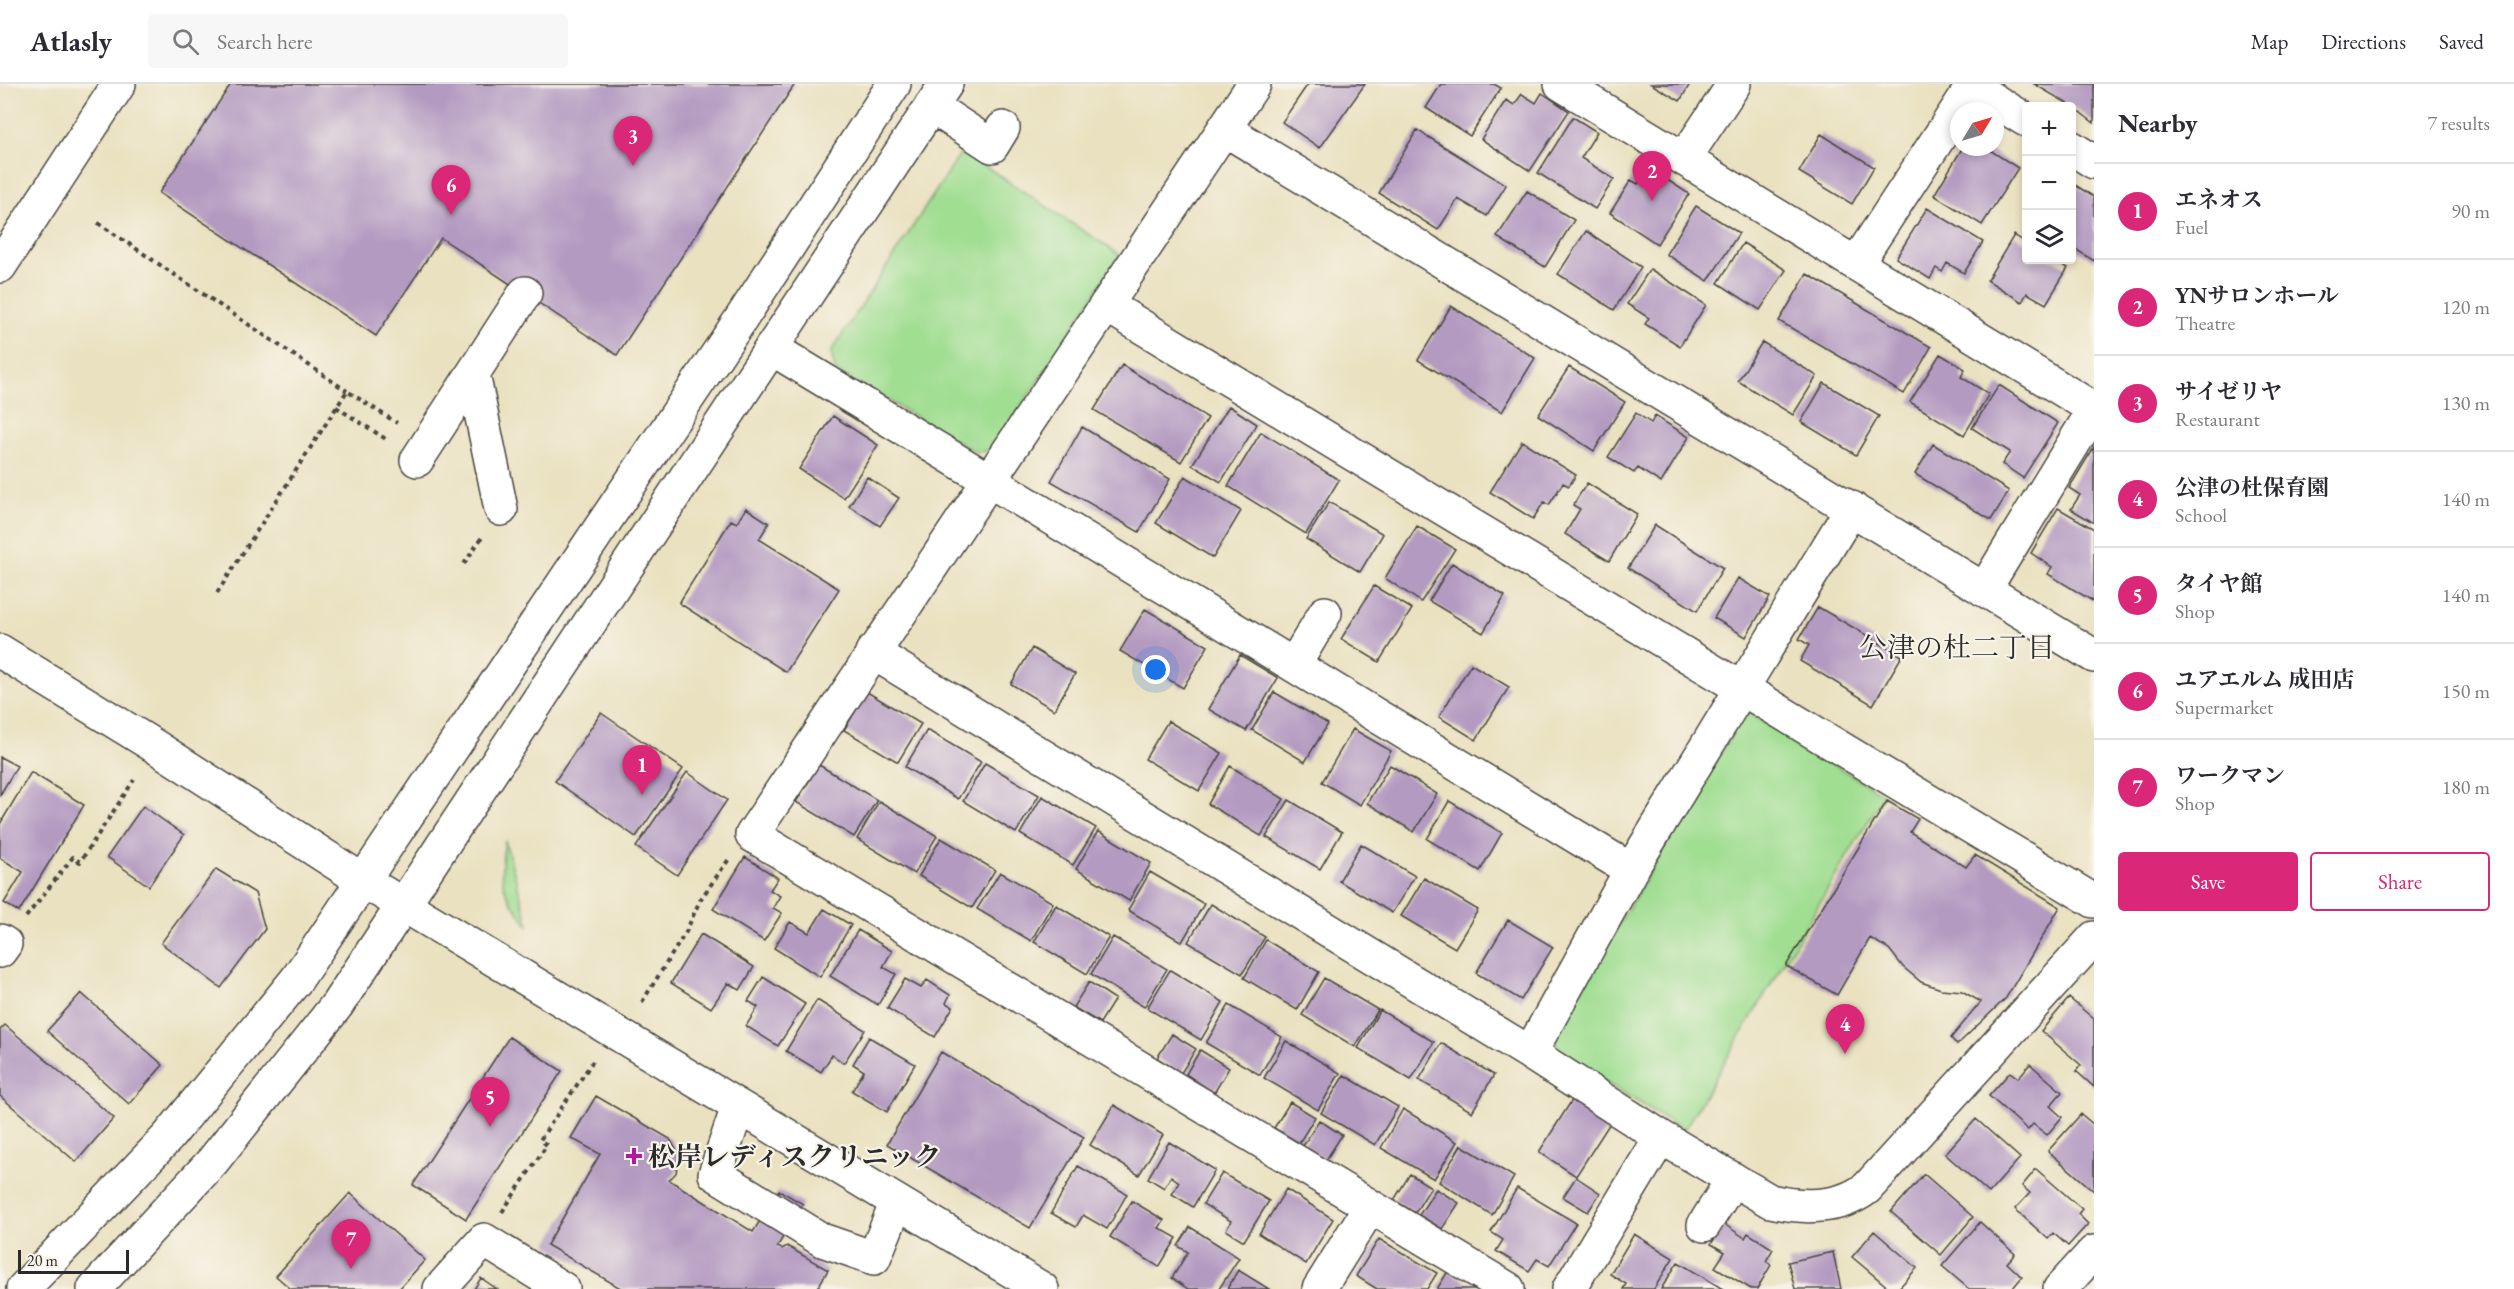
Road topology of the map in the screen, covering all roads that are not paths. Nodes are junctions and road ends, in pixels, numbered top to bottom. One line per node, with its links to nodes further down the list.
1 (119, 84): 15 (street)
2 (894, 84): 33 (street)
3 (1254, 84): 10 (street)
4 (1561, 84): 12 (street)
5 (1734, 84): 12 (street)
6 (1973, 85): 8 (street); 14 (street)
7 (939, 95): 9 (street); 18 (street)
8 (2022, 117)
9 (1003, 128)
10 (1224, 129): 17 (street); 23 (street)
11 (2076, 151): 13 (street)
12 (1684, 159): 14 (street)
13 (2094, 162)
14 (1856, 264): 20 (street)
15 (0, 266)
16 (525, 293): 19 (street)
17 (1106, 305): 22 (street); 31 (street)
18 (771, 348): 22 (street); 35 (street)
19 (473, 374): 21 (street); 24 (street)
20 (2094, 409): 25 (street)
21 (417, 460)
22 (991, 480): 28 (street); 30 (street)
23 (1852, 508): 25 (street); 31 (street)
24 (501, 509)
25 (1984, 590): 29 (street)
26 (1325, 613): 30 (street)
27 (0, 651): 33 (street)
28 (872, 652): 37 (street); 42 (street)
29 (2094, 656)
30 (1294, 665): 32 (street)
31 (1742, 687): 32 (street); 34 (street)
32 (1631, 870): 37 (street)
33 (362, 880): 35 (street); 45 (street)
34 (2094, 901)
35 (403, 906): 38 (street); 46 (street)
36 (2094, 938): 40 (street)
37 (1530, 1053): 39 (street)
38 (738, 1107): 41 (street); 41 (street)
39 (1661, 1137): 40 (street); 52 (street)
40 (1733, 1179): 43 (street)
41 (897, 1203): 49 (street)
42 (1370, 1207): 50 (street); 51 (street)
43 (1704, 1225)
44 (2094, 1252): 53 (street)
45 (23, 1289)
46 (93, 1289)
47 (440, 1289): 48 (street)
48 (563, 1289)
49 (1042, 1289)
50 (1319, 1289)
51 (1508, 1289)
52 (1569, 1289)
53 (2060, 1289)

